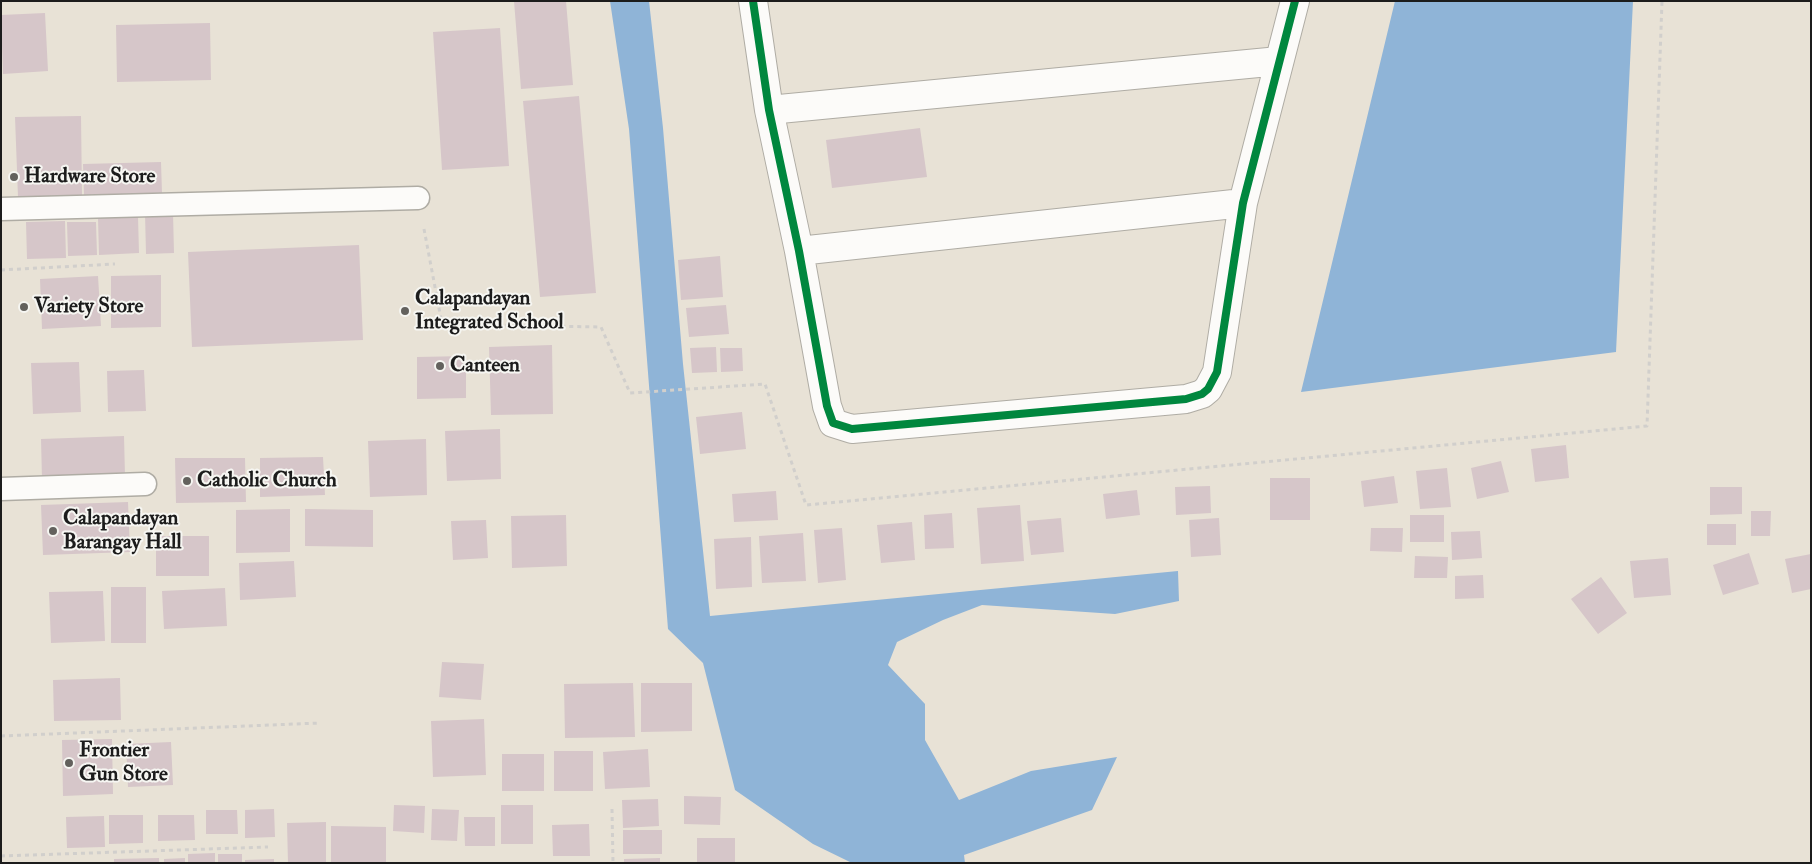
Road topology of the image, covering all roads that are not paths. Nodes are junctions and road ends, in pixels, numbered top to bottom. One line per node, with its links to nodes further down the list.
1 (753, 1): 4 (street)
2 (1295, 1): 3 (street)
3 (1279, 61): 4 (street); 6 (street)
4 (769, 110): 8 (street)
5 (418, 198): 7 (lane)
6 (1242, 203): 8 (street); 8 (street)
7 (1, 209)
8 (799, 251)
9 (145, 484): 10 (lane)
10 (1, 489)

